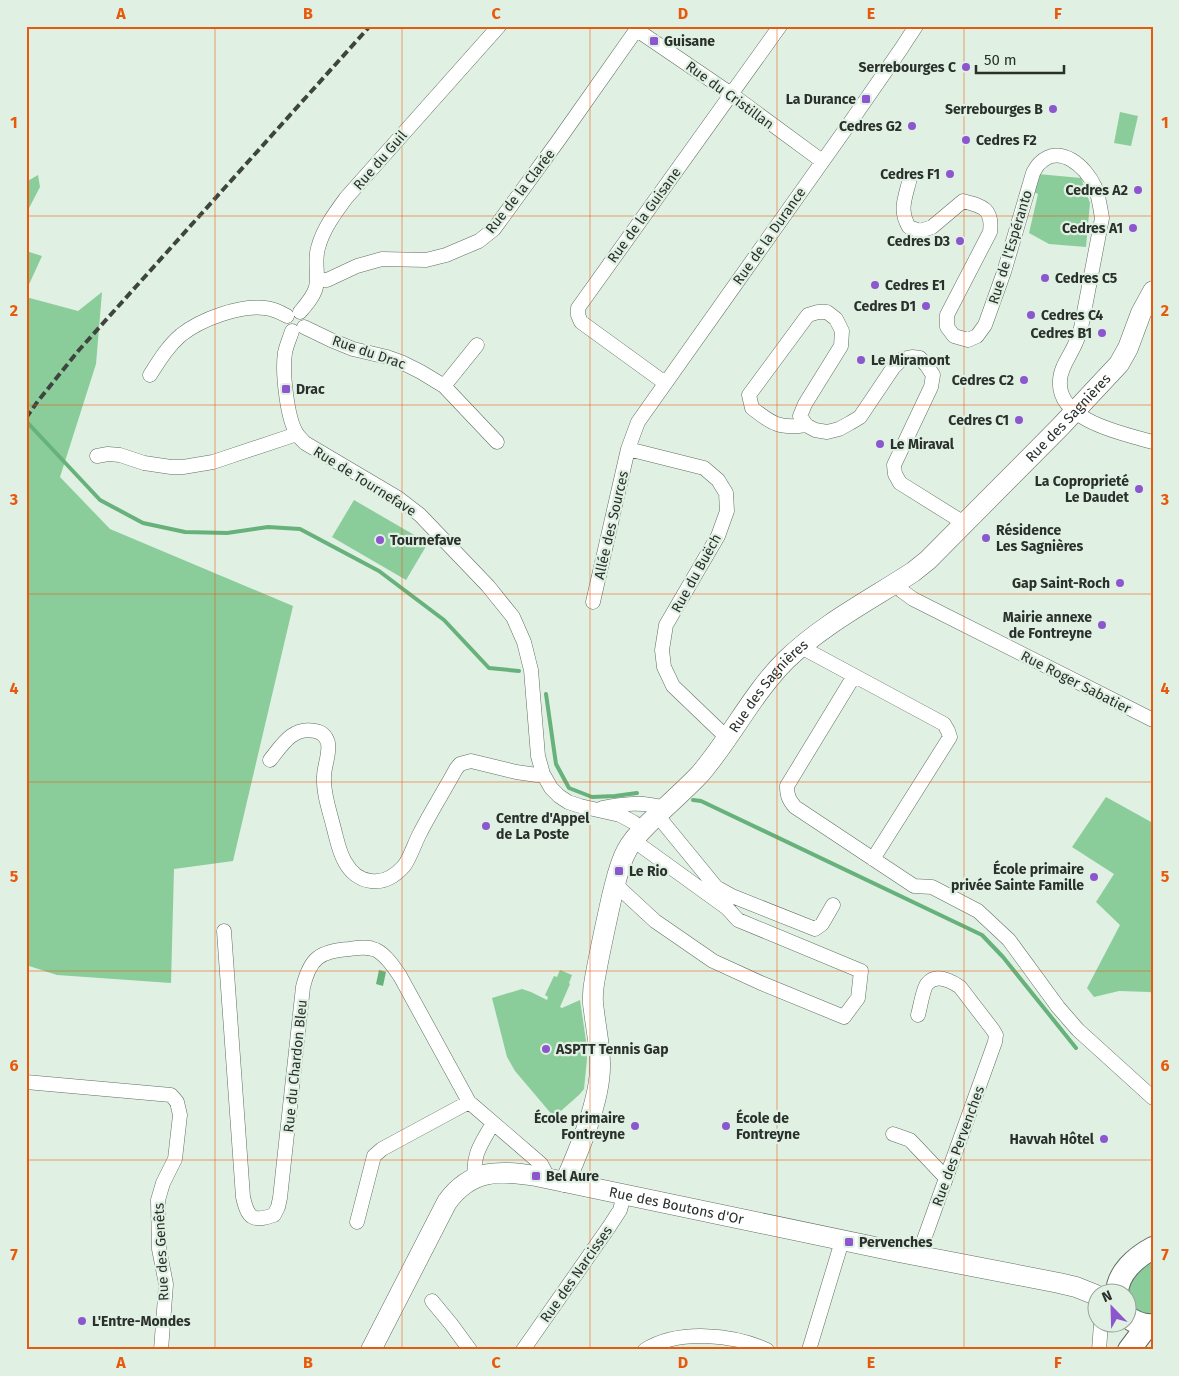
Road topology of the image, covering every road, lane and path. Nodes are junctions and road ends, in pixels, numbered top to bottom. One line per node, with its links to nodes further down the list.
1 (499, 26): 8 (street, Rue du Guil)
2 (780, 26): 5 (street, Rue de la Guisane)
3 (916, 26): 6 (street, Rue de la Durance)
4 (638, 28): 5 (street, Rue du Cristillan); 8 (street, Rue de la Clarée)
5 (731, 94): 6 (street, Rue du Cristillan); 14 (street, Rue de la Guisane)
6 (822, 161): 14 (street, Rue de la Durance)
7 (909, 182): 16 (street, Rue de l'Espéranto)
8 (317, 280): 10 (street, Rue du Guil)
9 (1153, 291): 16 (main road, Rue des Sagnières)
10 (294, 314): 11 (street); 13 (street)
11 (298, 329): 15 (street, Rue du Drac); 18 (street)
12 (478, 345): 15 (street)
13 (150, 375)
14 (665, 383): 21 (street, Rue de la Durance)
15 (444, 386): 19 (street, Rue du Drac)
16 (1076, 411): 20 (street); 23 (main road, Rue des Sagnières)
17 (806, 425): 17 (street); 23 (street)
18 (297, 434): 22 (street); 31 (street, Rue de Tournefave)
19 (497, 442)
20 (1153, 442)
21 (628, 449): 25 (street, Allée des Sources); 29 (street, Rue du Buëch)
22 (97, 456)
23 (964, 523): 24 (main road, Rue des Sagnières)
24 (897, 583): 26 (main road, Rue des Sagnières); 28 (street, Rue Roger Sabatier)
25 (593, 602)
26 (801, 647): 27 (street); 29 (main road, Rue des Sagnières)
27 (854, 676): 34 (street); 34 (street)
28 (1153, 720)
29 (729, 737): 33 (main road, Rue des Sagnières)
30 (270, 760): 31 (street)
31 (543, 774): 32 (street, Rue de Tournefave)
32 (594, 809): 33 (street, Rue de Tournefave); 33 (street, Rue de Tournefave)
33 (649, 823): 35 (main road, Rue des Sagnières); 35 (street); 36 (street)
34 (874, 859): 40 (street)
35 (615, 884): 46 (main road, Rue des Sagnières)
36 (833, 905)
37 (224, 931): 41 (street, Rue du Chardon Bleu)
38 (918, 1015): 45 (street, Rue des Pervenches)
39 (26, 1082): 61 (street, Rue des Genêts)
40 (1153, 1098)
41 (469, 1102): 42 (street, Rue du Chardon Bleu); 48 (street)
42 (493, 1123): 44 (street); 46 (street, Rue du Chardon Bleu)
43 (893, 1134): 45 (street)
44 (475, 1178): 46 (main road, Rue des Boutons d'Or); 62 (main road, Rue des Boutons d'Or)
45 (946, 1178): 51 (street, Rue des Pervenches)
46 (557, 1180): 47 (main road, Rue des Boutons d'Or)
47 (624, 1195): 49 (main road, Rue des Boutons d'Or); 64 (street, Rue des Narcisses)
48 (357, 1222)
49 (842, 1241): 51 (main road, Rue des Boutons d'Or); 67 (street)
50 (1153, 1248): 52 (main road)
51 (918, 1256): 54 (main road, Rue des Boutons d'Or)
52 (1119, 1284)
53 (1086, 1286): 54 (main road, Rue des Boutons d'Or)
54 (1076, 1287): 55 (main road, Rue des Boutons d'Or)
55 (1086, 1291)
56 (432, 1301): 63 (street)
57 (1136, 1323): 58 (main road)
58 (1150, 1325): 70 (main road)
59 (1100, 1334): 68 (street)
60 (1120, 1334): 69 (main road)
61 (160, 1350)
62 (371, 1350)
63 (470, 1350)
64 (523, 1350)
65 (645, 1350): 66 (street)
66 (767, 1350)
67 (809, 1350)
68 (1099, 1350)
69 (1118, 1350)
70 (1129, 1350)

